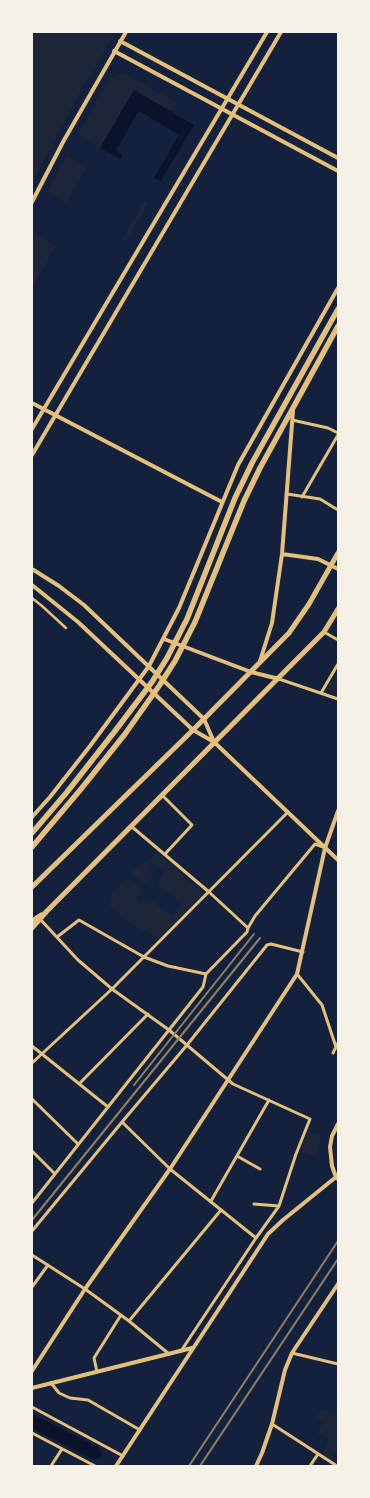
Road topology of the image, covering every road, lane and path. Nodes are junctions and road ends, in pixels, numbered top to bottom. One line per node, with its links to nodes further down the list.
1 (126, 32): 4 (street)
2 (267, 32): 6 (street)
3 (281, 32): 7 (street)
4 (120, 41): 5 (street); 6 (street)
5 (114, 51): 8 (street); 12 (street)
6 (227, 99): 7 (street); 8 (street)
7 (238, 105): 9 (street); 10 (street)
8 (221, 108): 9 (street); 17 (street)
9 (233, 114): 11 (street); 18 (street)
10 (338, 158)
11 (338, 171)
12 (32, 202)
13 (338, 288): 25 (street)
14 (338, 309): 55 (highway)
15 (338, 327): 19 (street); 56 (highway)
16 (32, 403): 17 (street)
17 (44, 410): 18 (street); 20 (street)
18 (55, 415): 22 (street); 25 (street)
19 (292, 420): 21 (street); 23 (street)
20 (32, 430)
21 (338, 432): 24 (street)
22 (32, 455)
23 (287, 494): 24 (street); 28 (street)
24 (302, 497): 26 (street)
25 (222, 502): 37 (street)
26 (338, 510)
27 (338, 553): 29 (highway)
28 (282, 554): 29 (street); 39 (street)
29 (331, 565): 31 (street); 39 (highway)
30 (32, 569): 41 (street)
31 (338, 569)
32 (32, 584): 44 (street)
33 (32, 598): 35 (street)
34 (338, 609): 36 (highway)
35 (66, 628)
36 (324, 632): 38 (street); 43 (highway)
37 (164, 639): 41 (street); 42 (street)
38 (338, 640)
39 (260, 664): 42 (highway)
40 (338, 664): 45 (street)
41 (149, 666): 44 (street); 47 (street)
42 (251, 672): 43 (street); 47 (highway)
43 (279, 679): 45 (street); 49 (highway)
44 (139, 680): 48 (street); 53 (street)
45 (322, 693): 46 (street)
46 (338, 699)
47 (204, 719): 48 (highway); 49 (street)
48 (193, 730): 49 (street); 60 (highway)
49 (214, 742): 50 (highway); 52 (street)
50 (162, 795): 54 (highway); 58 (street)
51 (338, 811): 57 (street)
52 (288, 812): 57 (street); 61 (street)
53 (32, 817)
54 (132, 826): 58 (street); 62 (highway)
55 (32, 833)
56 (32, 847)
57 (325, 848): 59 (street); 66 (street); 68 (street)
58 (164, 854): 61 (street)
59 (338, 860)
60 (32, 887)
61 (209, 892): 66 (street); 69 (street)
62 (47, 911): 63 (highway); 64 (highway)
63 (40, 919): 65 (highway); 67 (street)
64 (32, 921)
65 (32, 928)
66 (248, 928): 70 (street)
67 (57, 937): 69 (street); 72 (street)
68 (303, 952): 71 (street); 75 (street)
69 (144, 957): 70 (street); 72 (street)
70 (206, 974): 74 (street)
71 (297, 974): 76 (street); 81 (street)
72 (112, 989): 73 (street); 79 (street)
73 (148, 1014): 74 (street); 82 (street)
74 (170, 1031): 75 (street); 85 (street)
75 (186, 1044): 81 (street); 86 (street)
76 (337, 1045): 78 (street)
77 (32, 1046): 79 (street)
78 (333, 1053)
79 (42, 1054): 80 (street); 82 (street)
80 (32, 1064)
81 (228, 1079): 84 (street); 91 (street)
82 (79, 1084): 85 (street)
83 (32, 1099): 88 (street)
84 (270, 1100): 90 (street); 98 (street)
85 (108, 1107): 88 (street)
86 (122, 1122): 91 (street); 100 (street)
87 (338, 1124): 94 (street)
88 (78, 1144): 93 (street)
89 (32, 1151): 93 (street)
90 (237, 1156): 92 (street); 95 (street)
91 (170, 1169): 95 (street); 106 (street)
92 (260, 1169)
93 (55, 1174): 96 (street)
94 (337, 1178): 109 (street)
95 (211, 1201): 99 (street)
96 (32, 1202)
97 (254, 1204): 98 (street)
98 (279, 1206): 101 (street)
99 (221, 1210): 101 (street); 108 (street)
100 (32, 1231)
101 (256, 1238): 110 (street)
102 (32, 1255): 103 (street)
103 (48, 1265): 105 (street); 106 (street)
104 (338, 1284): 111 (street)
105 (32, 1287)
106 (85, 1289): 107 (street); 114 (street)
107 (121, 1315): 108 (street); 115 (street)
108 (129, 1321): 112 (street)
109 (193, 1348): 110 (street); 120 (street)
110 (181, 1351): 112 (street)
111 (292, 1353): 113 (street); 119 (street)
112 (169, 1354): 115 (street)
113 (338, 1364)
114 (32, 1371)
115 (97, 1372): 116 (street)
116 (51, 1383): 117 (street); 120 (street)
117 (32, 1388)
118 (32, 1407): 124 (street)
119 (272, 1424): 123 (street); 128 (street)
120 (140, 1430): 124 (street)
121 (32, 1433): 122 (street)
122 (62, 1449): 125 (street); 126 (street)
123 (318, 1454): 129 (street); 130 (street)
124 (123, 1456): 127 (street)
125 (51, 1466)
126 (95, 1466)
127 (116, 1466)
128 (256, 1466)
129 (310, 1466)
130 (337, 1466)

